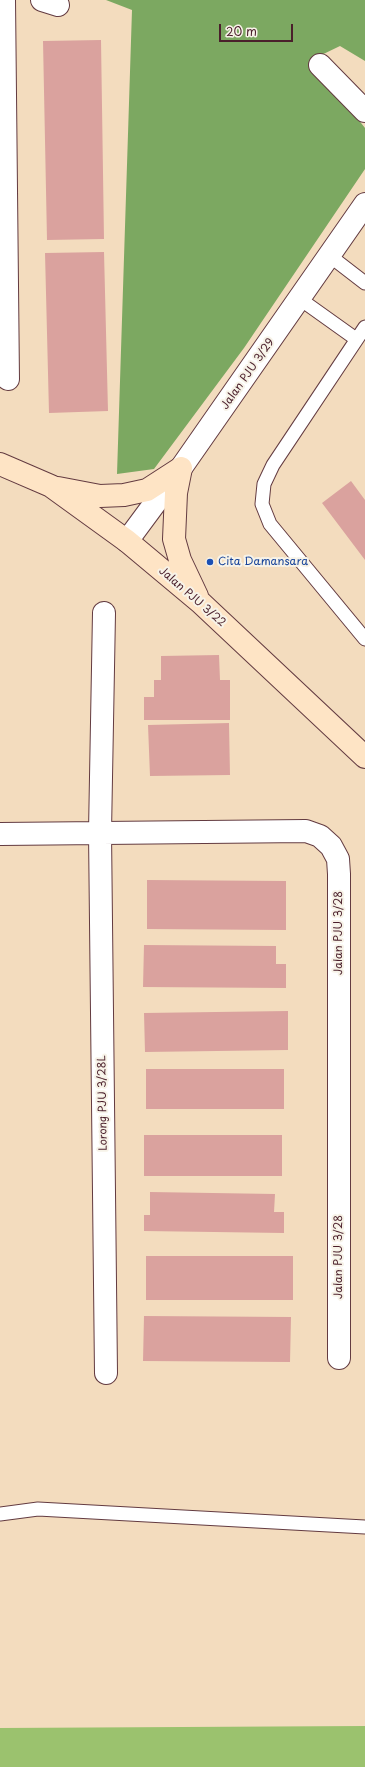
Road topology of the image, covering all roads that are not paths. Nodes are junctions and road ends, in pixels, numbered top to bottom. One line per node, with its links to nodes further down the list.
1 (4, 0): 10 (street)
2 (320, 65): 3 (street)
3 (365, 111)
4 (365, 204): 5 (street, Jalan PJU 3/29)
5 (330, 256): 6 (lane); 7 (street, Jalan PJU 3/29)
6 (365, 283)
7 (300, 299): 9 (lane); 12 (street, Jalan PJU 3/29)
8 (365, 327): 9 (lane)
9 (356, 339): 17 (lane)
10 (8, 379)
11 (0, 464): 13 (street, Jalan PJU 3/22)
12 (181, 468): 13 (street); 14 (street, Jalan PJU 3/29); 15 (street)
13 (51, 486): 14 (street, Jalan PJU 3/22)
14 (127, 541): 15 (street, Jalan PJU 3/22)
15 (200, 602): 18 (street, Jalan PJU 3/22)
16 (104, 613): 19 (street, Lorong PJU 3/28L)
17 (365, 639)
18 (365, 757)
19 (100, 832): 20 (street, Jalan PJU 3/28); 21 (street, Jalan PJU 3/28); 22 (street, Lorong PJU 3/28L)
20 (0, 834)
21 (339, 1358)
22 (106, 1373)
23 (0, 1514): 24 (lane)
24 (365, 1527)

